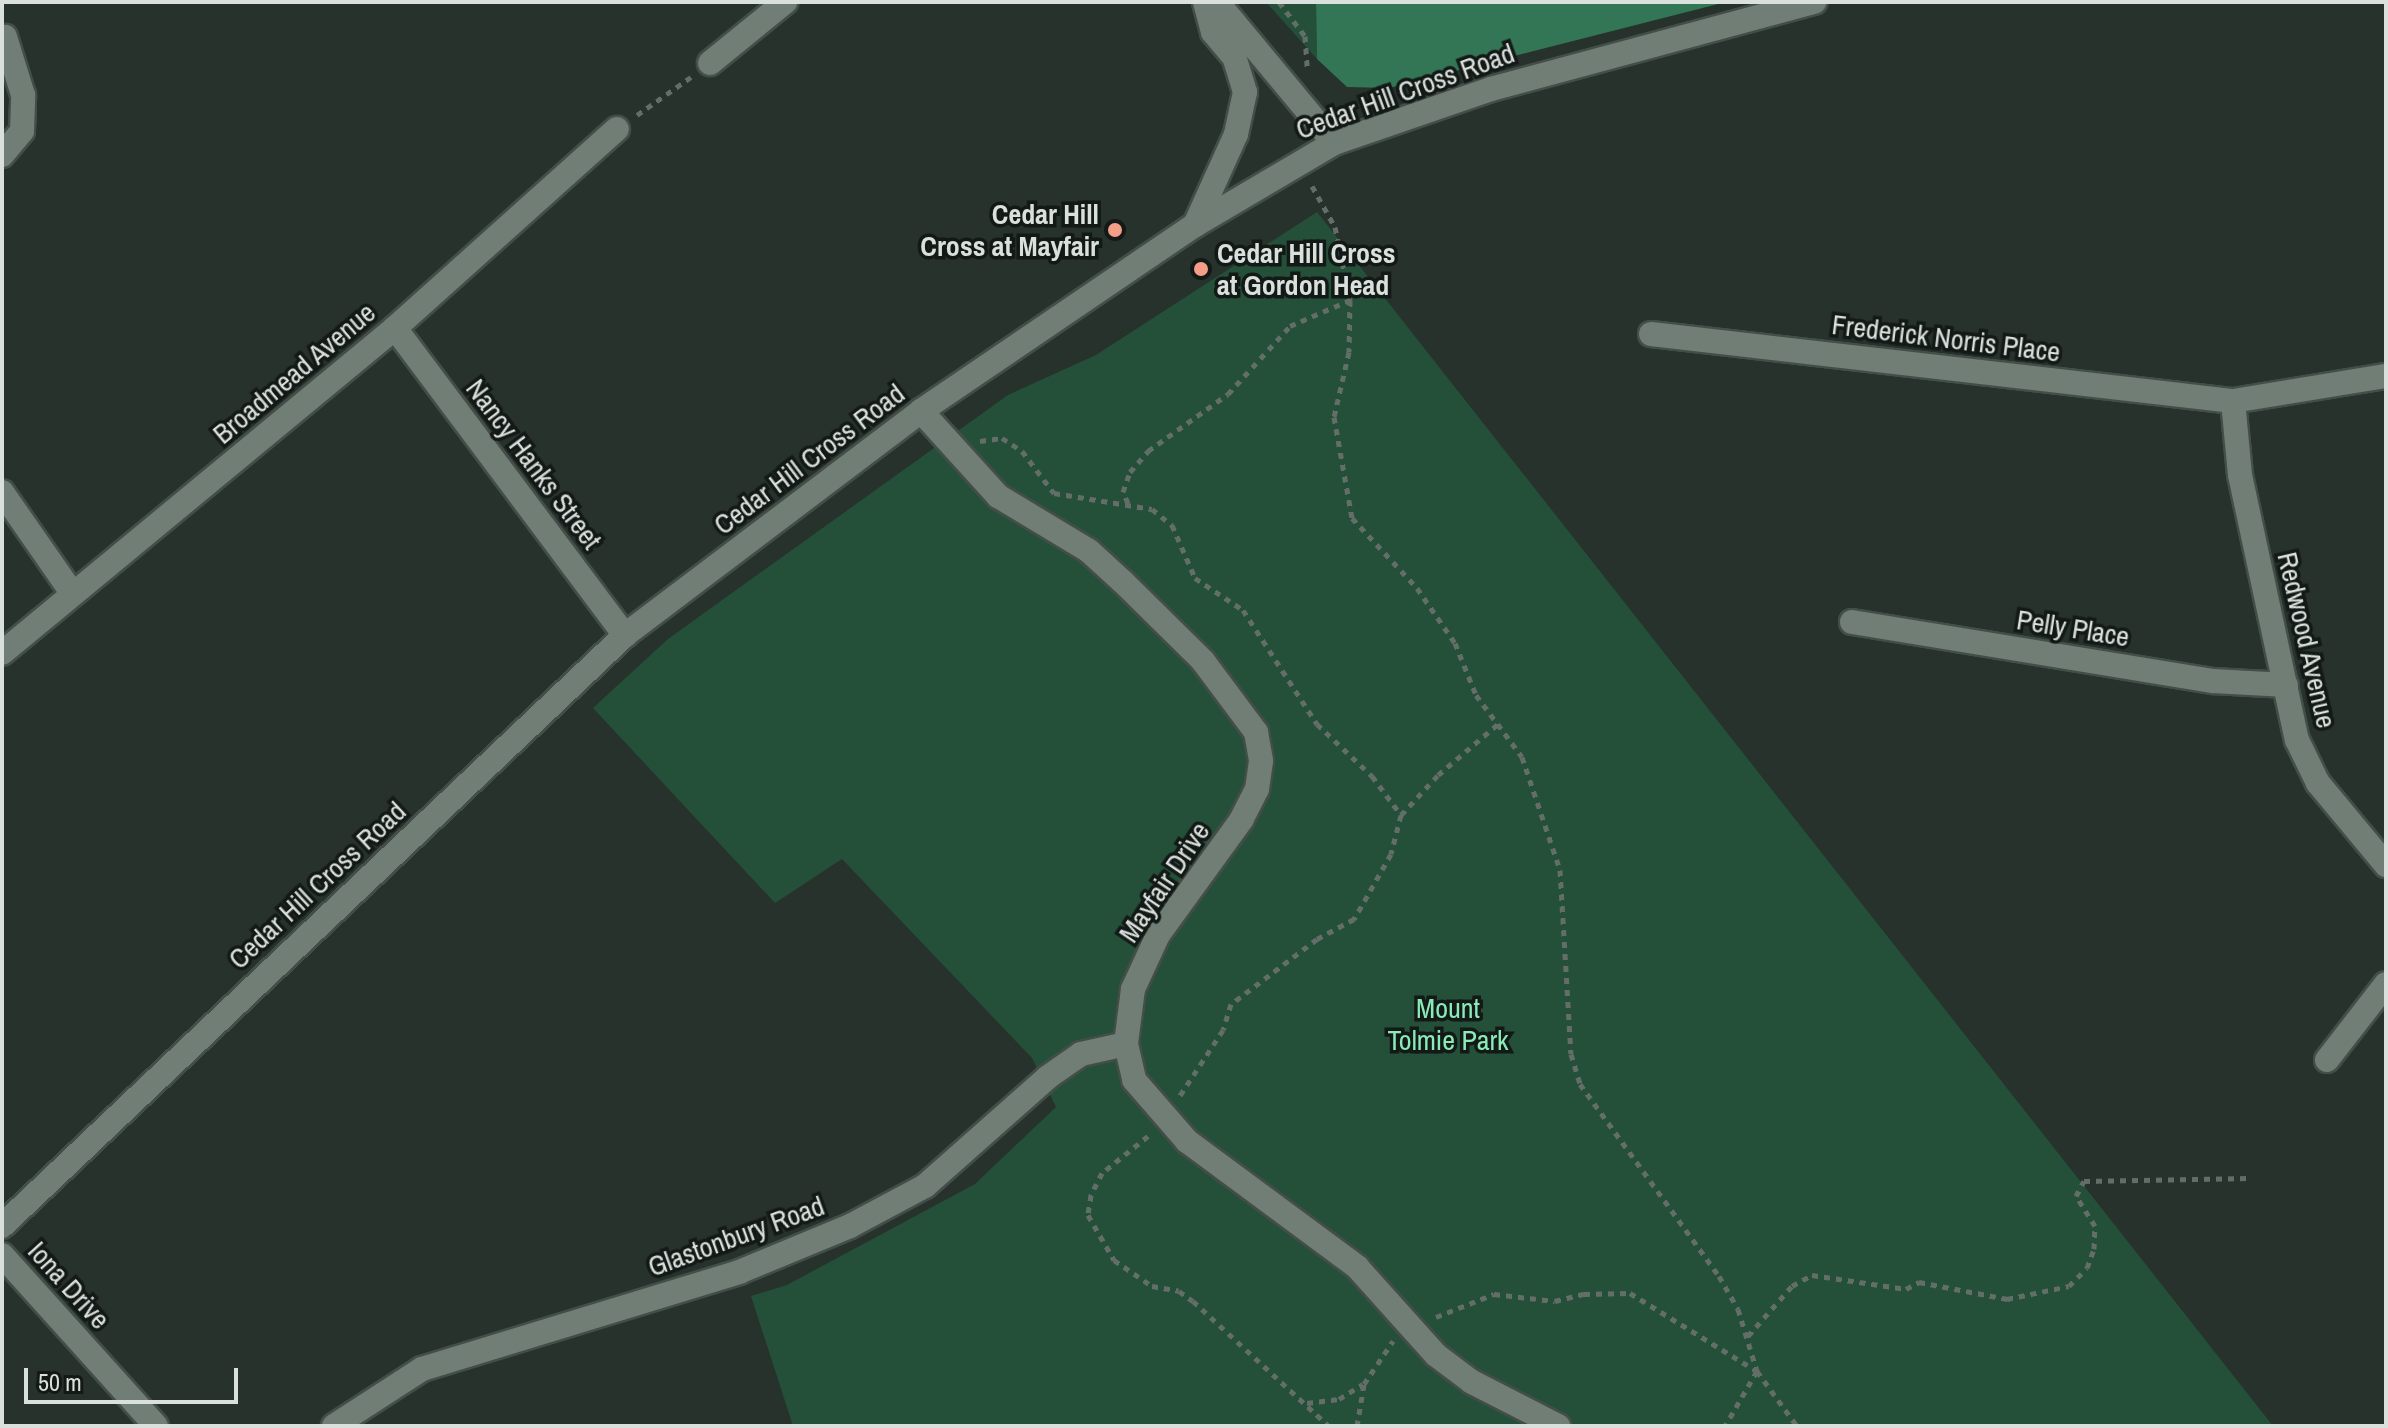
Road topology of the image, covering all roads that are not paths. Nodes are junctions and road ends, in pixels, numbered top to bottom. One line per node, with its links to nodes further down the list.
1 (785, 2): 6 (street)
2 (1205, 2): 10 (street)
3 (1217, 2): 8 (street)
4 (1814, 2): 8 (street, Cedar Hill Cross Road)
5 (5, 37): 9 (street)
6 (710, 63)
7 (617, 129): 11 (street, Broadmead Avenue)
8 (1334, 143): 10 (street, Cedar Hill Cross Road)
9 (2, 155)
10 (1195, 225): 15 (street, Cedar Hill Cross Road)
11 (395, 328): 17 (street, Broadmead Avenue); 19 (street, Nancy Hanks Street)
12 (1651, 334): 14 (street, Frederick Norris Place)
13 (2386, 376): 14 (street, Frederick Norris Place)
14 (2233, 401): 21 (street, Redwood Avenue)
15 (921, 411): 19 (street, Cedar Hill Cross Road); 24 (street, Mayfair Drive)
16 (2, 492): 17 (street)
17 (73, 594): 20 (street, Broadmead Avenue)
18 (1852, 622): 21 (street, Pelly Place)
19 (625, 635): 26 (street, Cedar Hill Cross Road)
20 (2, 653)
21 (2286, 685): 22 (street, Redwood Avenue)
22 (2386, 865)
23 (2386, 984): 25 (street)
24 (1126, 1044): 29 (street, Glastonbury Road); 30 (street, Mayfair Drive)
25 (2327, 1060)
26 (2, 1226)
27 (2, 1255): 28 (street, Iona Drive)
28 (156, 1426)
29 (334, 1426)
30 (1558, 1426)

